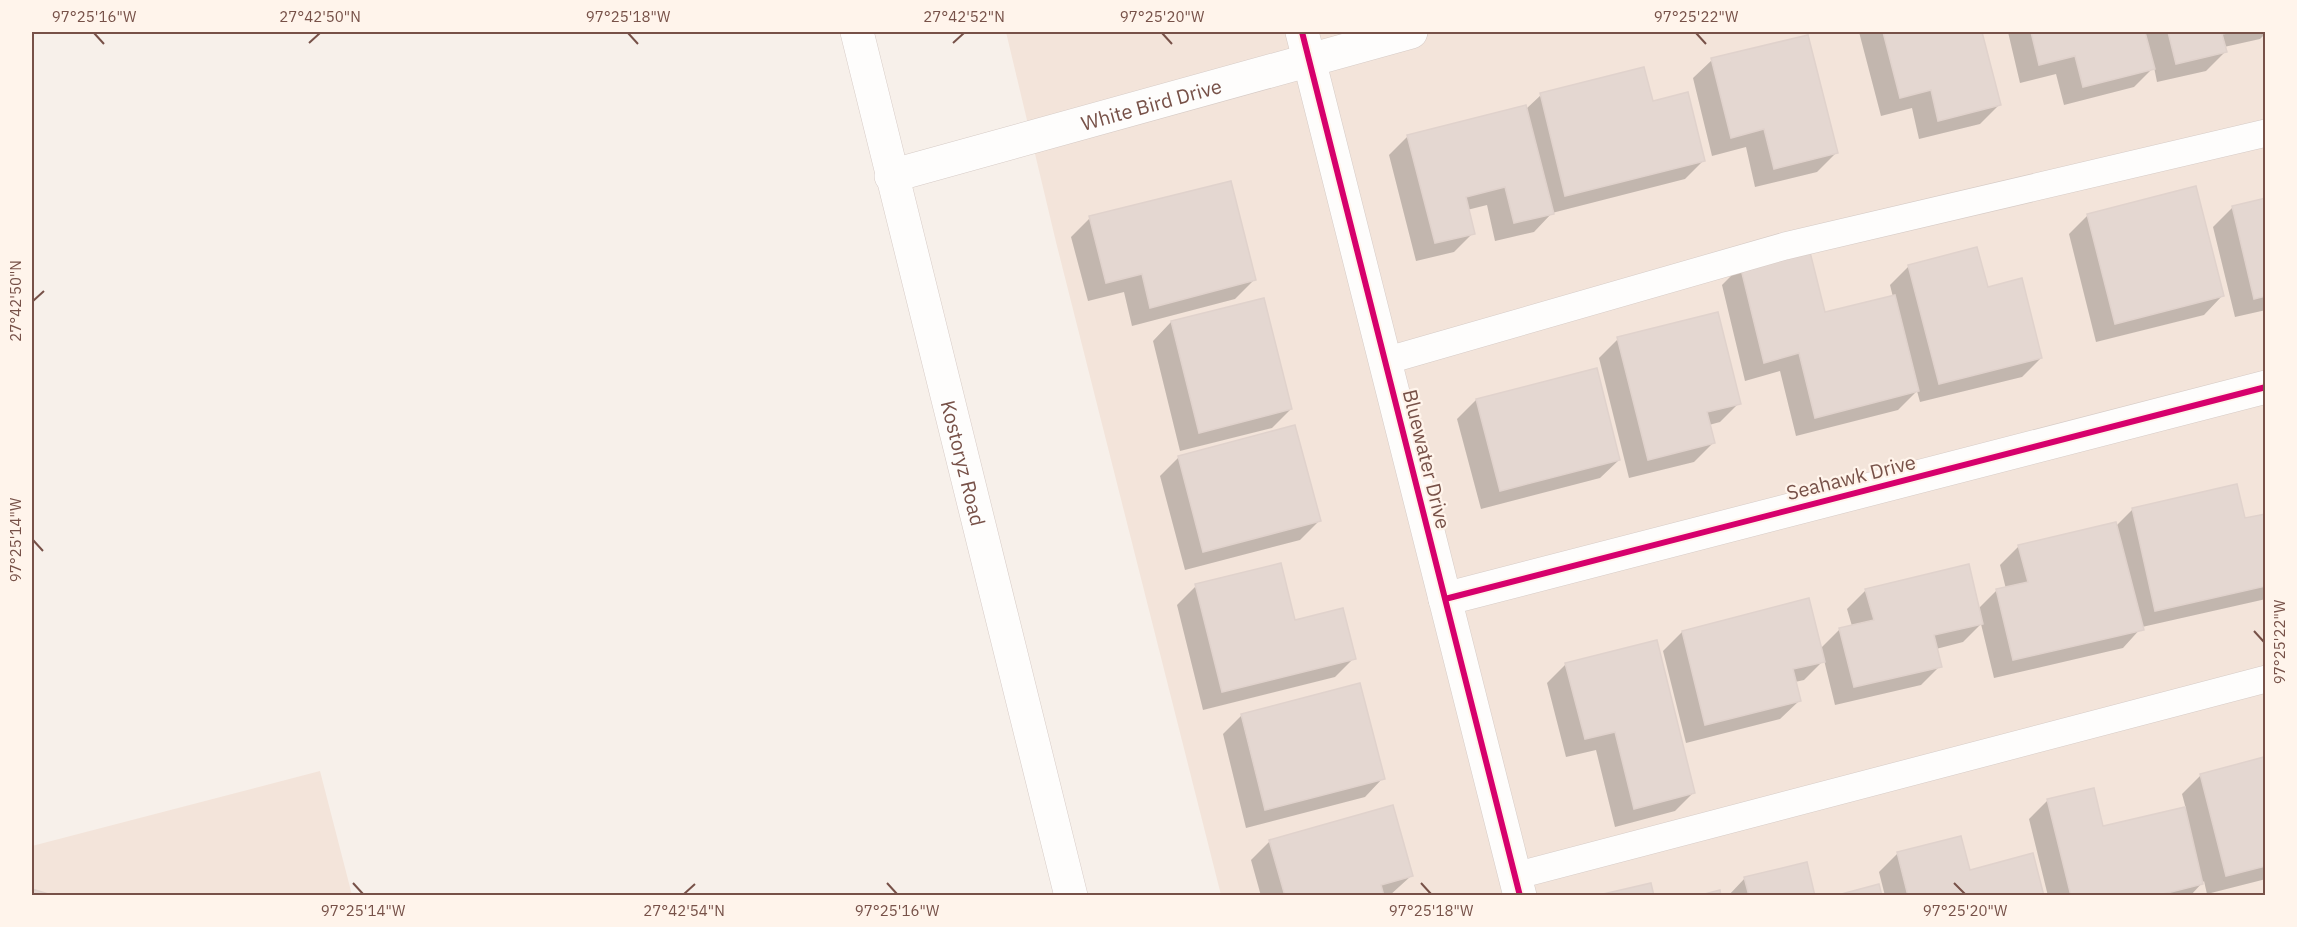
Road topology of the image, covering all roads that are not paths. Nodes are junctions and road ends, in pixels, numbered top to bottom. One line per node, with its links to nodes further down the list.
1 (857, 32): 5 (street, Kostoryz Road)
2 (1411, 32): 3 (street, White Bird Drive)
3 (1305, 45): 5 (street, White Bird Drive); 6 (street, Bluewater Drive)
4 (2265, 133): 6 (lane)
5 (891, 176): 11 (street, Kostoryz Road)
6 (1385, 361): 8 (street, Bluewater Drive)
7 (2265, 387): 8 (street, Seahawk Drive)
8 (1445, 599): 10 (street, Bluewater Drive)
9 (2265, 679): 10 (lane)
10 (1517, 886)
11 (1071, 896)

